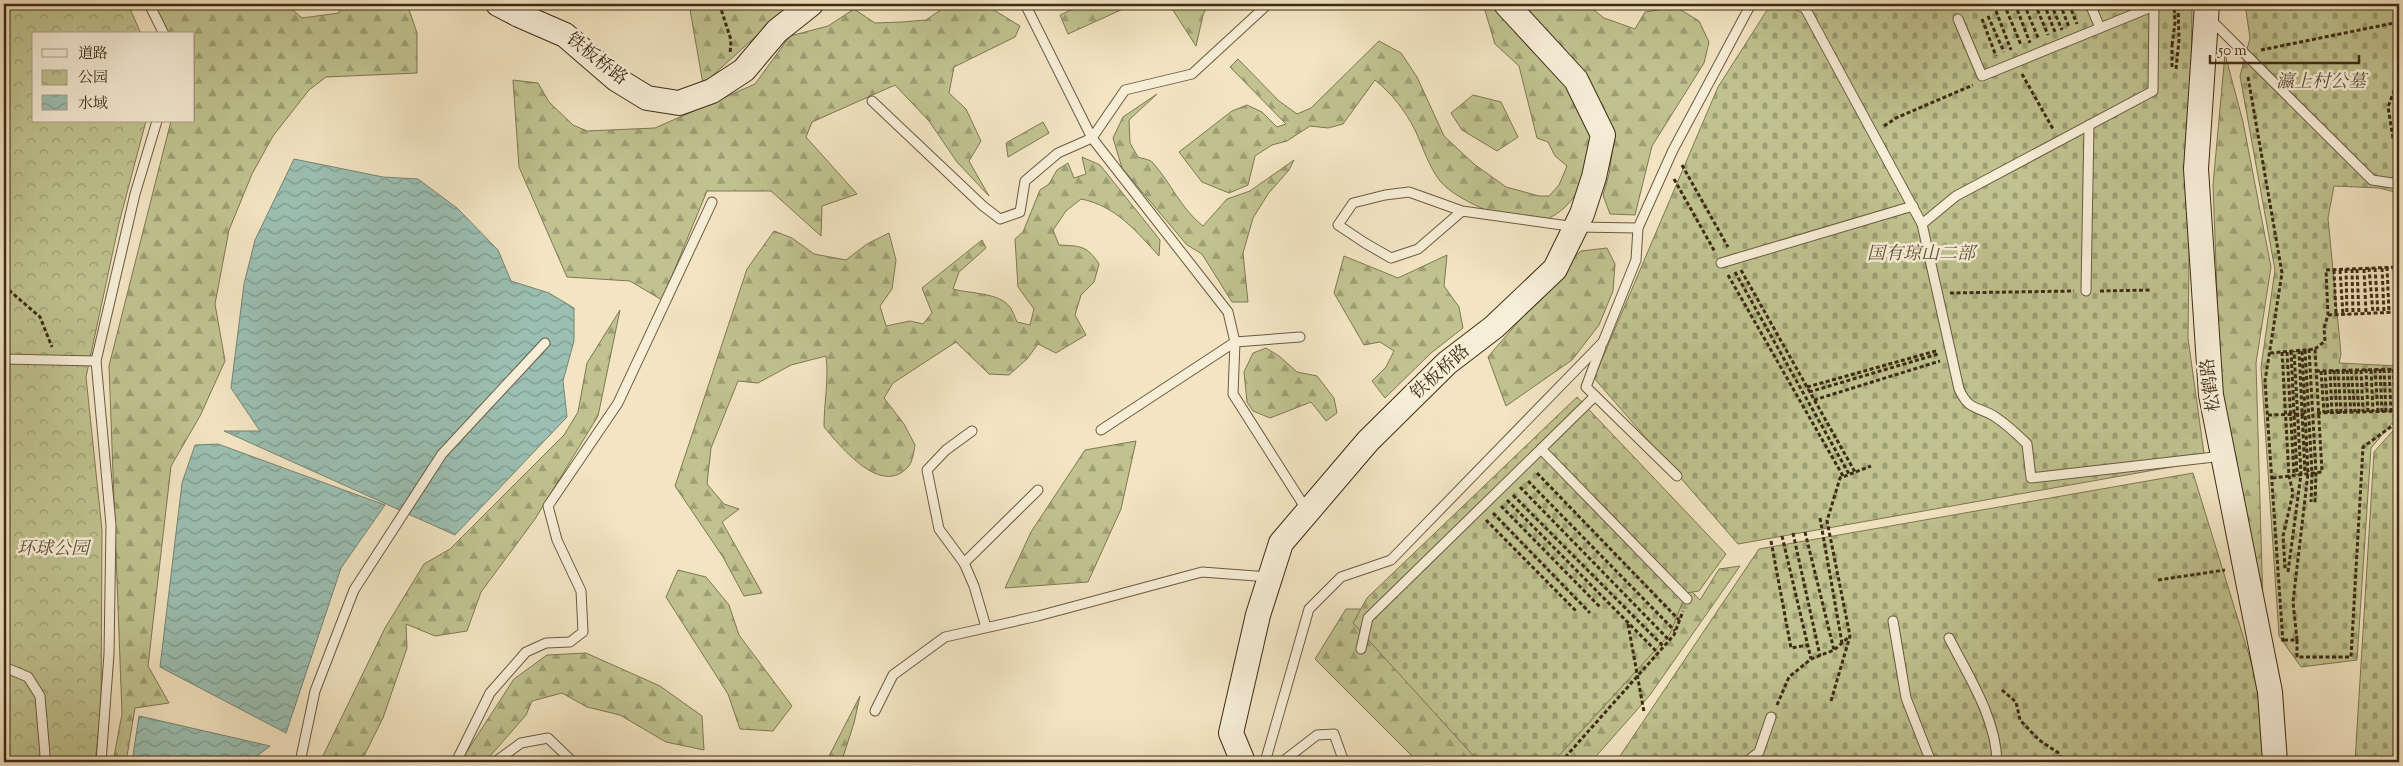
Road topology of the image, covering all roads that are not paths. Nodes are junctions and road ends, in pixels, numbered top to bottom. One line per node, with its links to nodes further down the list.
1 (149, 4): 14 (lane)
2 (498, 4): 3 (street, 铁板桥路)
3 (810, 4)
4 (1025, 4): 18 (lane)
5 (1268, 4): 18 (lane)
6 (1506, 4): 24 (street, 铁板桥路)
7 (1751, 4): 25 (lane)
8 (1794, 4): 21 (lane)
9 (2090, 4): 13 (lane)
10 (2154, 5): 13 (lane); 17 (lane)
11 (2206, 10): 19 (lane); 38 (street, 松鹤路)
12 (1958, 19): 13 (lane)
13 (2100, 28)
14 (163, 32)
15 (872, 101): 18 (lane)
16 (156, 122): 33 (lane)
17 (2089, 125): 23 (lane); 27 (lane)
18 (1092, 138): 29 (lane)
19 (2399, 184)
20 (712, 202): 55 (lane)
21 (1913, 206): 23 (lane); 26 (lane)
22 (1462, 211): 22 (lane); 24 (lane)
23 (1922, 224): 38 (lane)
24 (1576, 227): 25 (lane); 41 (street, 铁板桥路)
25 (1638, 228): 30 (lane)
26 (1728, 261)
27 (2086, 291)
28 (1300, 336): 29 (lane)
29 (1235, 342): 35 (lane); 41 (lane)
30 (1603, 342): 34 (lane); 59 (lane)
31 (545, 343): 54 (lane)
32 (4, 359): 33 (lane)
33 (96, 360): 53 (lane)
34 (1595, 396): 37 (lane); 39 (lane)
35 (1101, 430)
36 (972, 431): 42 (lane)
37 (1541, 449): 44 (lane); 48 (lane)
38 (2223, 456): 65 (street, 松鹤路)
39 (1677, 476)
40 (1038, 490): 42 (lane)
41 (1308, 512): 43 (street, 铁板桥路)
42 (964, 563): 46 (lane)
43 (1270, 577): 46 (lane); 58 (street, 铁板桥路)
44 (1687, 599)
45 (1893, 621): 63 (lane)
46 (986, 628): 50 (lane)
47 (1949, 638): 64 (lane)
48 (1361, 649)
49 (4, 667): 52 (lane)
50 (875, 711)
51 (1772, 717): 62 (lane)
52 (42, 762)
53 (101, 762)
54 (300, 762)
55 (456, 762)
56 (495, 762): 57 (lane)
57 (573, 762)
58 (1244, 762)
59 (1265, 762)
60 (1282, 762): 61 (lane)
61 (1344, 762)
62 (1746, 762)
63 (1931, 762)
64 (1997, 762)
65 (2275, 762)

